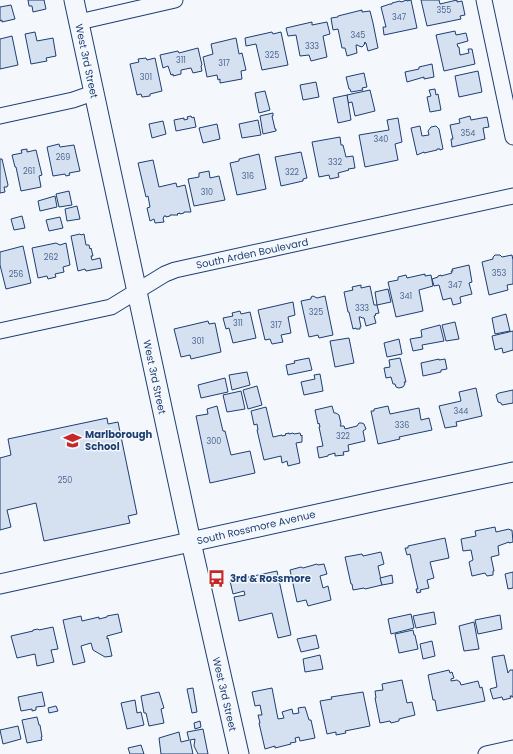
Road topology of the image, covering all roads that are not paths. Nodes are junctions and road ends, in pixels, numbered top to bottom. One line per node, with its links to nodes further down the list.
1 (74, 0): 4 (main road, West 3rd Street)
2 (175, 0): 4 (street)
3 (484, 0): 7 (street)
4 (79, 22): 5 (main road, West 3rd Street)
5 (93, 93): 6 (street); 9 (main road, West 3rd Street)
6 (0, 116)
7 (513, 137)
8 (513, 196): 9 (street, South Arden Boulevard)
9 (137, 290): 10 (street, South Arden Boulevard); 12 (main road, West 3rd Street)
10 (0, 331)
11 (513, 472): 12 (main road, South Rossmore Avenue)
12 (191, 542): 13 (main road, South Rossmore Avenue); 15 (main road, West 3rd Street)
13 (0, 584)
14 (513, 748): 16 (street)
15 (239, 754)
16 (486, 754)

